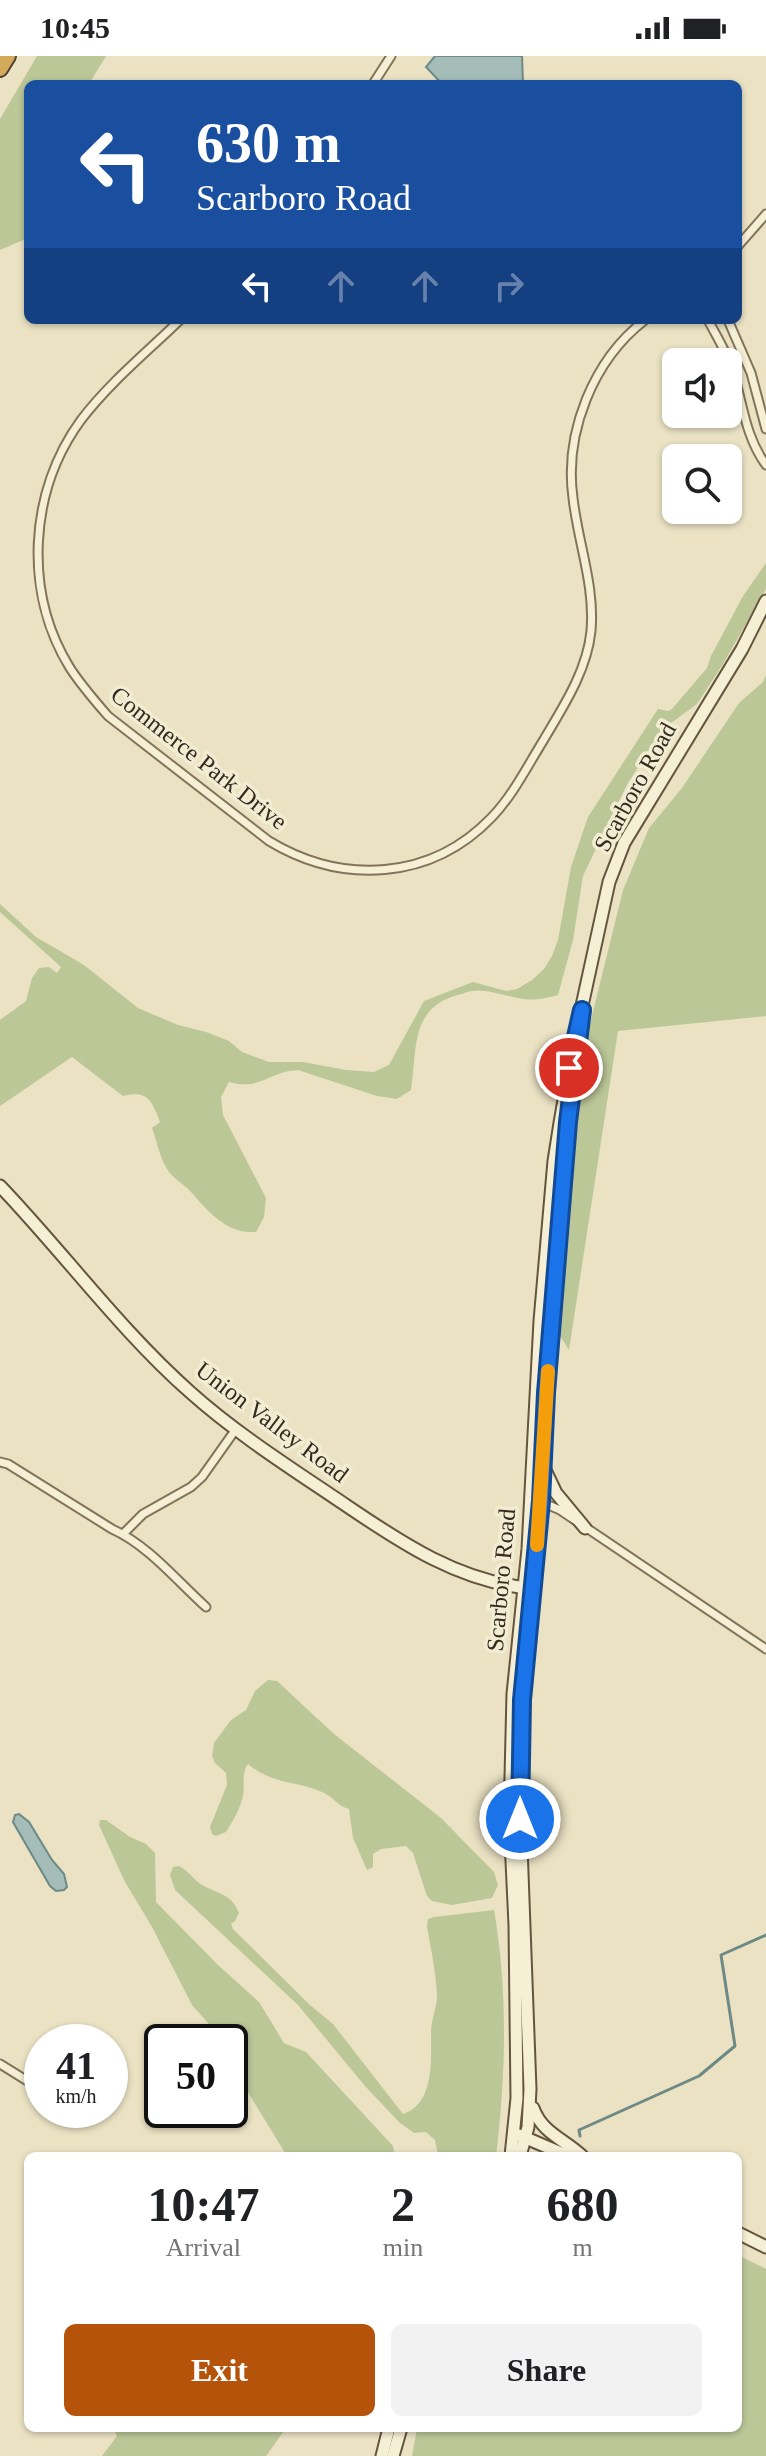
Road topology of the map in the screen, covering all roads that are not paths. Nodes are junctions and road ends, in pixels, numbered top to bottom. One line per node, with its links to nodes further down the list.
1 (8, 56): 3 (highway)
2 (391, 56): 4 (street)
3 (0, 69)
4 (376, 80)
5 (766, 214): 6 (street)
6 (742, 241)
7 (176, 324): 8 (street, Commerce Park Drive)
8 (641, 324)
9 (710, 324): 12 (street)
10 (730, 324): 11 (street)
11 (766, 429)
12 (766, 465)
13 (766, 601): 14 (main road, Scarboro Road)
14 (582, 1010): 18 (main road, Scarboro Road); 19 (main road, Scarboro Road)
15 (0, 1186): 16 (main road, Union Valley Road)
16 (236, 1429): 21 (street); 22 (main road, Union Valley Road)
17 (0, 1462): 21 (street)
18 (543, 1464): 19 (main road, Scarboro Road); 20 (main road)
19 (536, 1500): 20 (street); 22 (main road, Scarboro Road)
20 (585, 1528): 24 (street)
21 (123, 1534): 23 (street)
22 (528, 1588): 27 (main road, Scarboro Road); 28 (main road, Scarboro Road)
23 (206, 1607)
24 (766, 1649)
25 (0, 2064): 26 (street)
26 (24, 2079)
27 (530, 2097): 28 (main road, Scarboro Road); 32 (main road)
28 (520, 2135): 29 (main road, Scarboro Road); 30 (main road, Scarboro Road); 31 (main road)
29 (513, 2152)
30 (520, 2152)
31 (559, 2152)
32 (578, 2152)
33 (742, 2235): 34 (main road)
34 (764, 2244)
35 (388, 2432): 37 (main road)
36 (401, 2432): 38 (main road)
37 (382, 2456)
38 (393, 2456)

